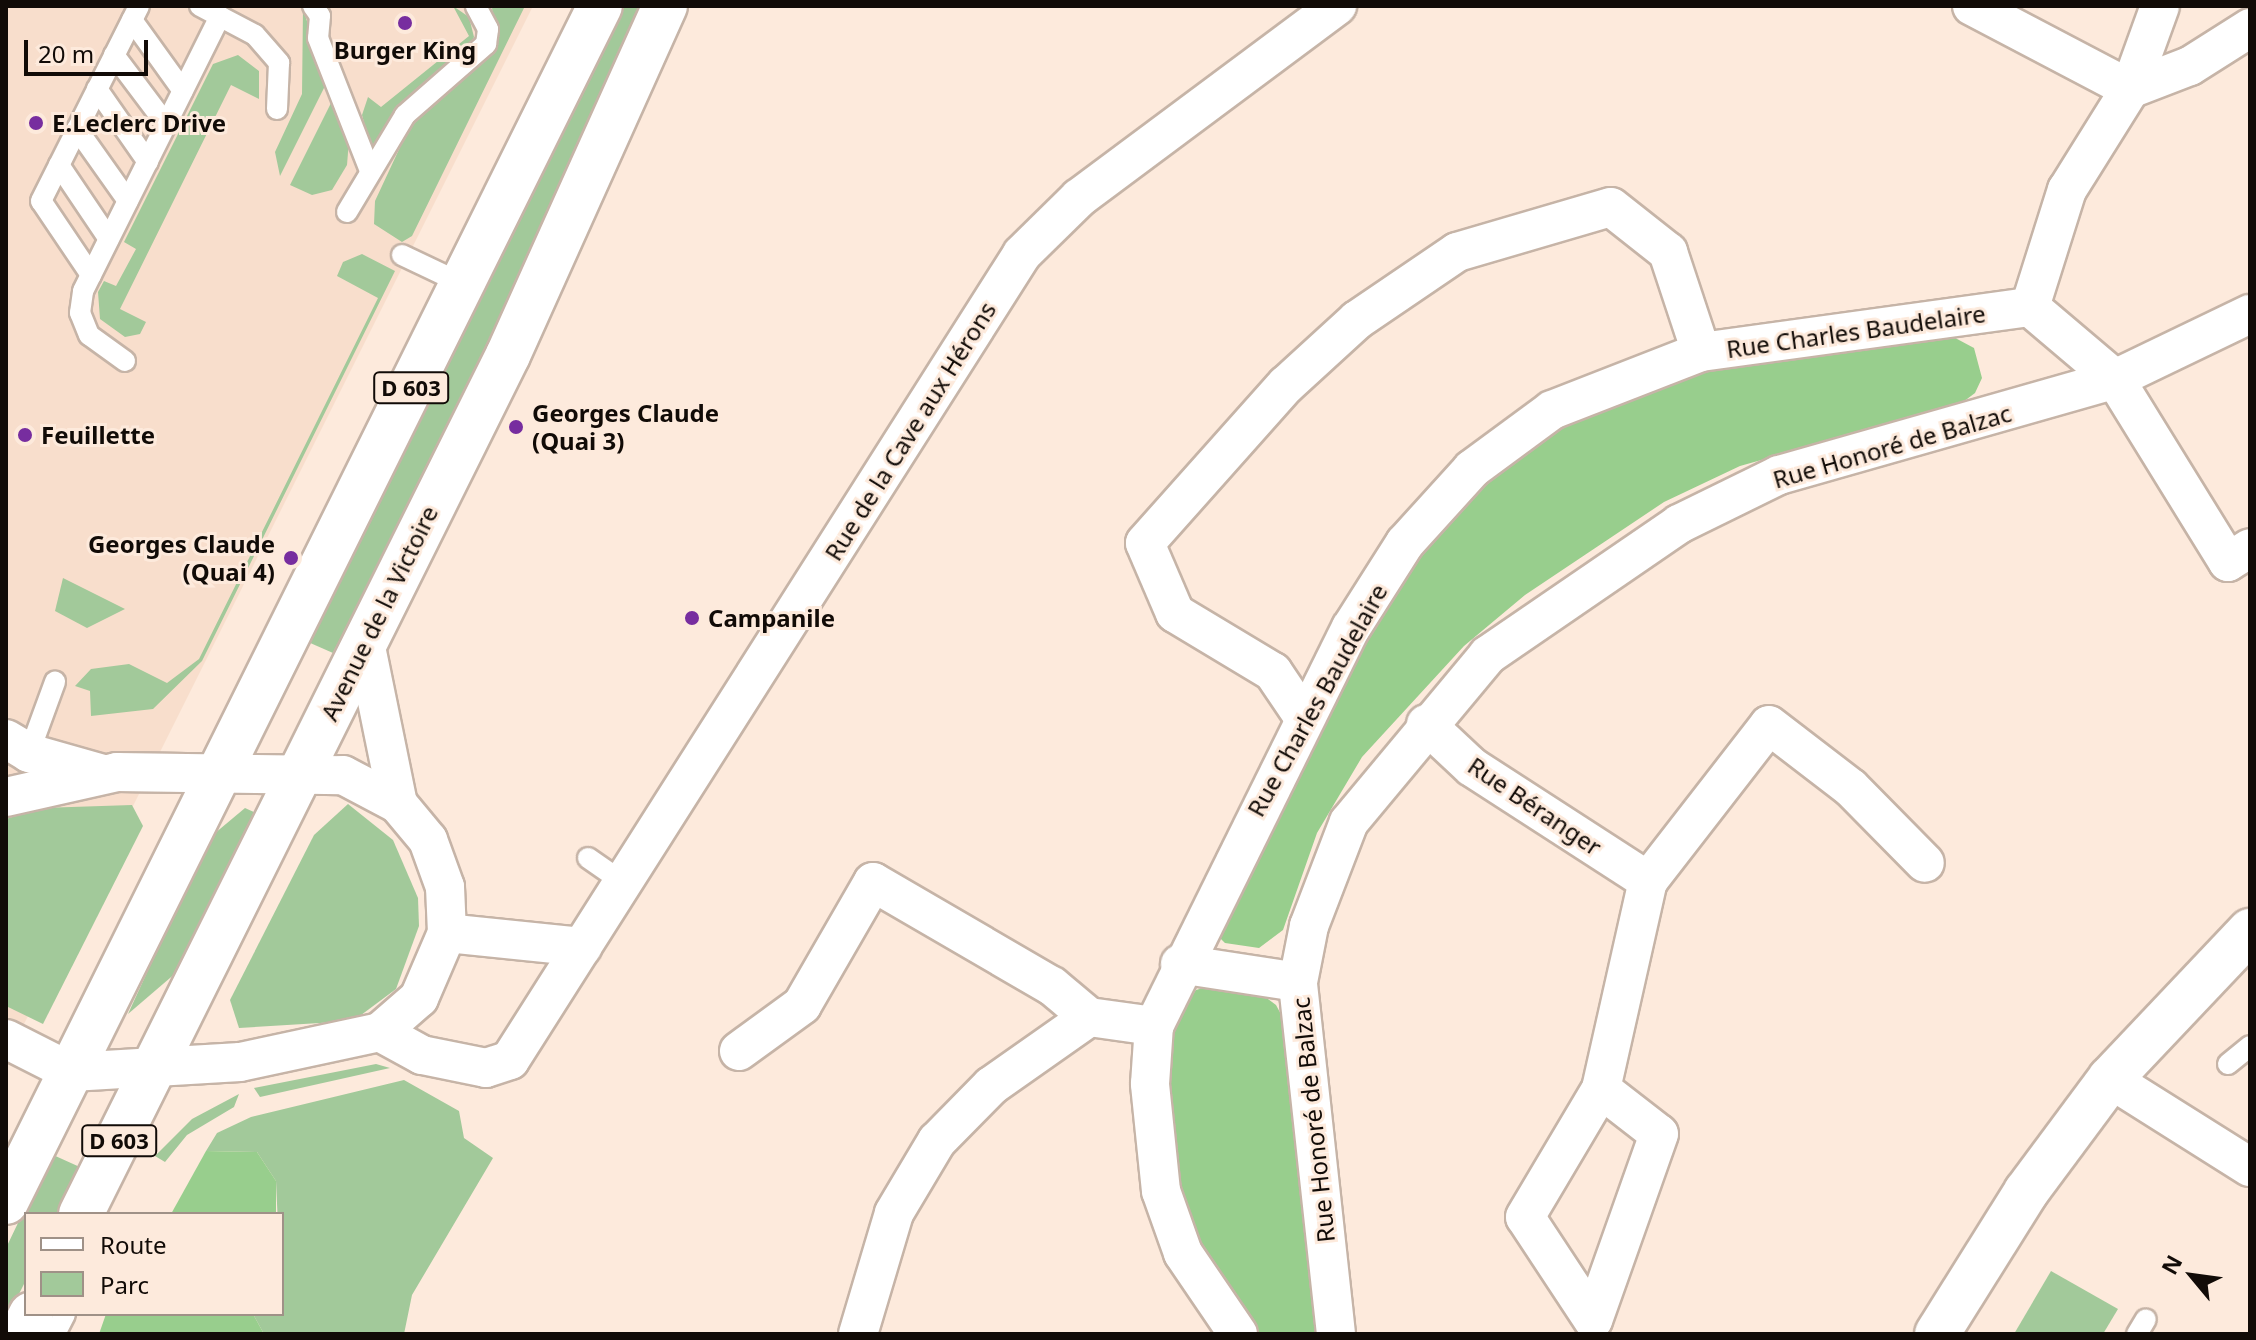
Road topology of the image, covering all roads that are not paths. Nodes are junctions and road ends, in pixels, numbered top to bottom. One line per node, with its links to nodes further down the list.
1 (200, 6): 10 (lane)
2 (313, 6): 21 (lane)
3 (476, 6): 21 (lane)
4 (600, 6): 27 (main road, D 603)
5 (665, 6): 34 (main road, Avenue de la Victoire / D 603)
6 (1337, 6): 47 (street, Rue de la Cave aux Hérons)
7 (1972, 6): 14 (street)
8 (2160, 6): 14 (street)
9 (136, 13): 12 (lane); 15 (lane)
10 (220, 16): 15 (lane); 16 (lane)
11 (2250, 28): 14 (street)
12 (114, 55): 13 (lane); 17 (lane)
13 (97, 89): 18 (lane); 19 (lane)
14 (2130, 89): 28 (street)
15 (183, 91): 17 (lane)
16 (277, 109)
17 (166, 124): 19 (lane)
18 (77, 129): 20 (lane); 22 (lane)
19 (148, 162): 22 (lane)
20 (59, 165): 24 (lane); 26 (lane)
21 (369, 168): 23 (lane)
22 (128, 201): 24 (lane)
23 (347, 212)
24 (109, 239): 26 (lane)
25 (402, 255): 27 (lane)
26 (91, 275): 31 (lane)
27 (463, 284): 39 (main road, D 603)
28 (2030, 307): 30 (street, Rue Charles Baudelaire); 32 (street)
29 (2250, 314): 32 (street, Rue Honoré de Balzac)
30 (1701, 352): 36 (street, Rue Charles Baudelaire); 36 (street)
31 (125, 361)
32 (2115, 379): 33 (street); 37 (street, Rue Honoré de Balzac)
33 (2250, 548)
34 (365, 642): 40 (main road, Avenue de la Victoire / D 603); 43 (street)
35 (55, 682): 38 (lane)
36 (1302, 715): 51 (street, Rue Charles Baudelaire)
37 (1426, 724): 46 (street, Rue Béranger); 52 (street, Rue Honoré de Balzac)
38 (18, 746): 41 (street)
39 (221, 769): 40 (street); 41 (street); 61 (main road, D 603)
40 (301, 770): 43 (street); 60 (main road, Avenue de la Victoire / D 603)
41 (103, 774): 42 (street)
42 (6, 797)
43 (398, 804): 49 (street)
44 (588, 858): 47 (lane)
45 (1925, 863): 46 (street)
46 (1648, 881): 63 (street)
47 (624, 883): 50 (street, Rue de la Cave aux Hérons)
48 (2250, 931): 62 (main road)
49 (447, 933): 50 (street); 55 (street)
50 (582, 947): 55 (street, Rue de la Cave aux Hérons)
51 (1180, 964): 52 (street); 54 (street, Rue Charles Baudelaire)
52 (1298, 982): 73 (street, Rue Honoré de Balzac)
53 (1089, 1017): 54 (street); 58 (street); 71 (street)
54 (1154, 1026): 72 (street, Rue Charles Baudelaire)
55 (380, 1032): 60 (street)
56 (6, 1039): 61 (street)
57 (2250, 1046): 59 (lane)
58 (739, 1051)
59 (2228, 1064)
60 (155, 1067): 61 (street); 66 (main road, Avenue de la Victoire / D 603)
61 (71, 1072): 65 (main road, D 603)
62 (2110, 1079): 64 (street); 74 (main road)
63 (1601, 1089): 63 (street)
64 (2250, 1167)
65 (8, 1184)
66 (95, 1203)
67 (30, 1316): 69 (main road)
68 (64, 1316): 70 (lane)
69 (21, 1334)
70 (55, 1334)
71 (858, 1334)
72 (1238, 1334)
73 (1336, 1334)
74 (1937, 1334)

